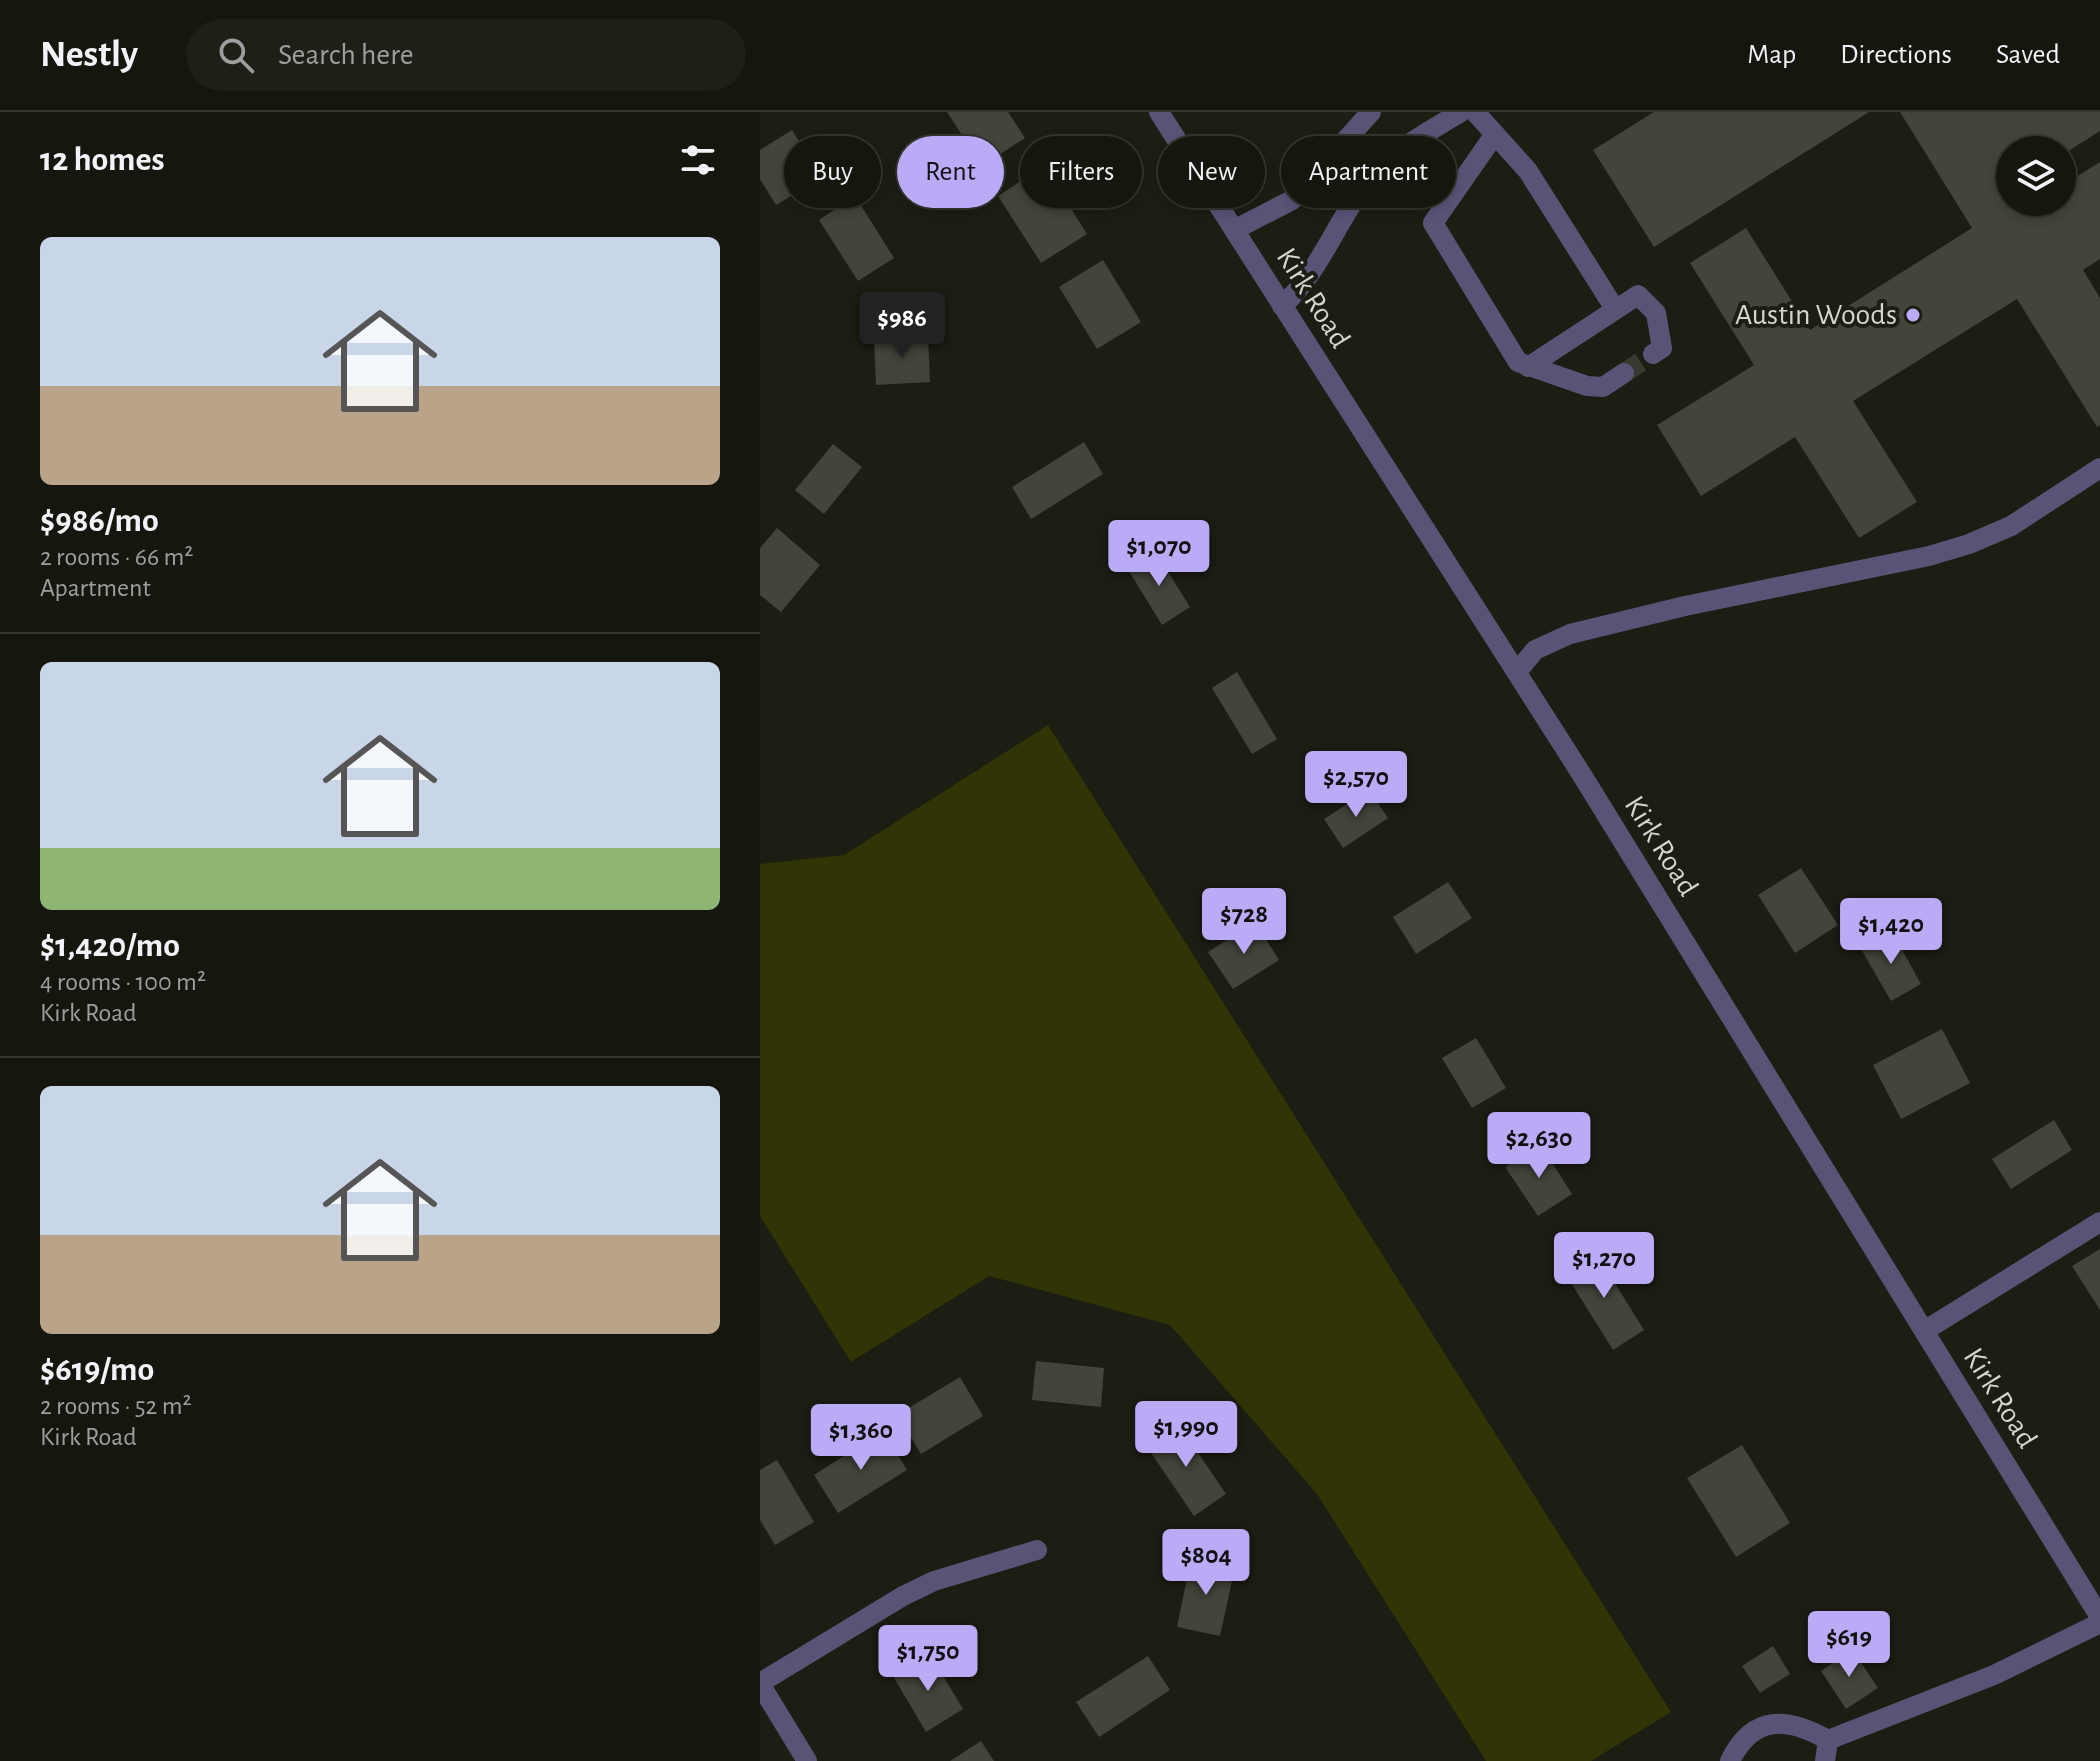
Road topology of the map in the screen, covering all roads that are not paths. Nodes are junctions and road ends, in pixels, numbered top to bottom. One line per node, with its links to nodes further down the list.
1 (1159, 112): 6 (street, Kirk Road)
2 (1371, 112): 6 (street)
3 (1461, 112): 7 (street)
4 (1475, 112): 5 (street)
5 (1495, 134): 8 (street); 10 (street)
6 (1234, 230): 7 (street, Kirk Road)
7 (1282, 306): 13 (street, Kirk Road)
8 (1615, 309): 9 (street); 10 (street)
9 (1653, 354)
10 (1528, 367): 11 (street)
11 (1624, 373)
12 (2100, 468): 13 (street)
13 (1517, 672): 15 (street, Kirk Road)
14 (2100, 1222): 15 (street)
15 (1924, 1331): 17 (street, Kirk Road)
16 (1037, 1550): 18 (street)
17 (2100, 1620): 19 (street)
18 (760, 1683): 20 (street)
19 (1828, 1740): 21 (street); 22 (street)
20 (807, 1761)
21 (1730, 1761)
22 (1825, 1761)

